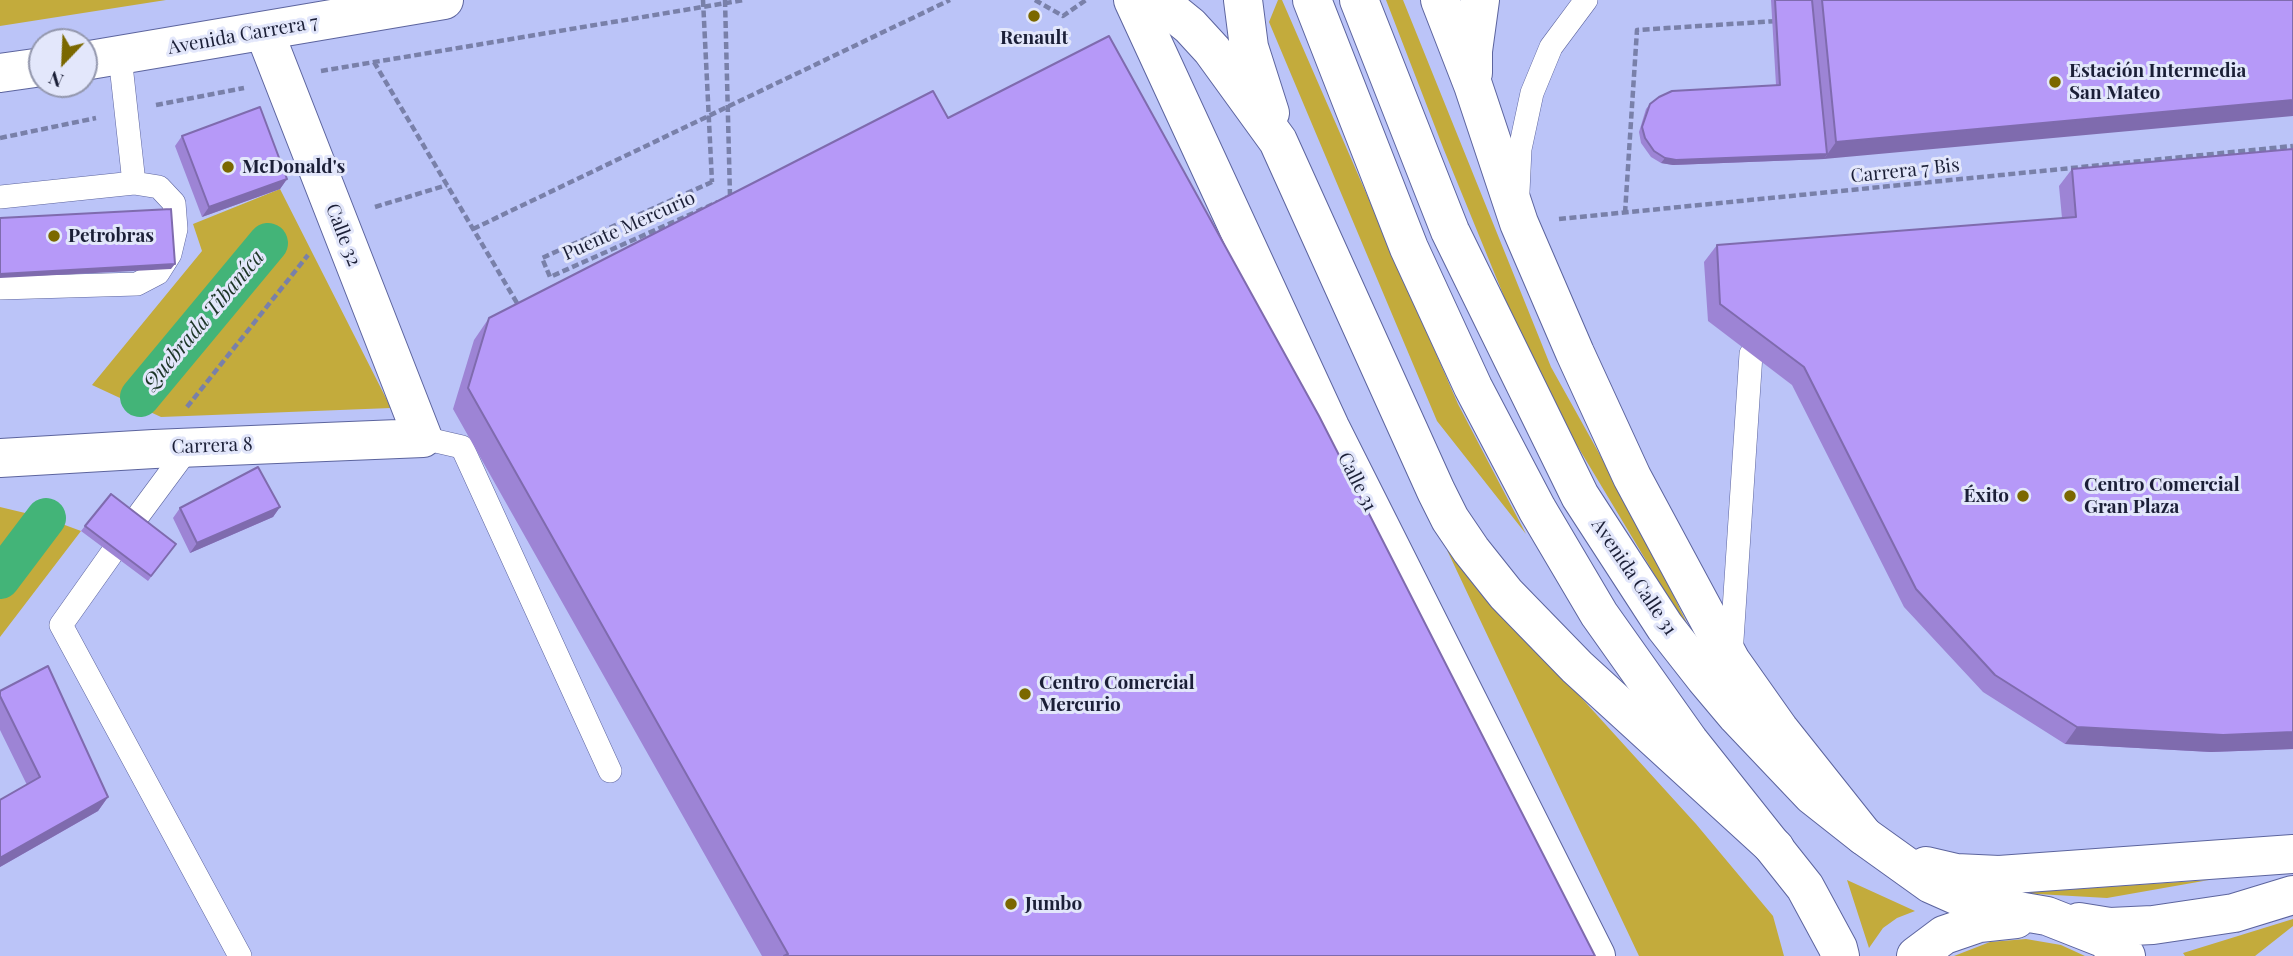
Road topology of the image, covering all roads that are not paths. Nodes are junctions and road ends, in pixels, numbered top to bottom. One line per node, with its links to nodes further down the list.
1 (444, 0): 10 (main road, Avenida Carrera 7)
2 (1133, 0): 35 (main road, Calle 31)
3 (1158, 0): 15 (main road)
4 (1243, 0): 15 (main road)
5 (1312, 0): 29 (main road)
6 (1359, 0): 28 (main road, Avenida Calle 31)
7 (1440, 0): 14 (main road)
8 (1480, 0): 14 (main road)
9 (1586, 0): 18 (lane)
10 (264, 31): 11 (main road, Avenida Carrera 7); 21 (main road, Calle 32)
11 (102, 59): 16 (lane)
12 (28, 69): 13 (main road)
13 (0, 72)
14 (1473, 85): 18 (main road)
15 (1278, 141): 29 (main road)
16 (134, 183): 17 (lane); 19 (lane)
17 (0, 197)
18 (1519, 223): 26 (main road)
19 (0, 288)
20 (1751, 354): 26 (lane)
21 (423, 438): 22 (main road, Carrera 8); 27 (lane)
22 (172, 448): 23 (main road, Carrera 8); 24 (lane)
23 (0, 458)
24 (135, 520)
25 (112, 553): 34 (lane)
26 (1731, 661): 28 (main road)
27 (610, 771)
28 (1864, 836): 31 (main road, Avenida Calle 31)
29 (1775, 848): 36 (main road)
30 (2293, 854): 31 (main road)
31 (1897, 860): 33 (main road, Avenida Calle 31)
32 (2293, 895): 33 (main road)
33 (2047, 916): 37 (main road); 38 (main road, Avenida Calle 31)
34 (240, 956)
35 (1595, 956)
36 (1840, 956)
37 (1916, 956)
38 (2126, 956)

